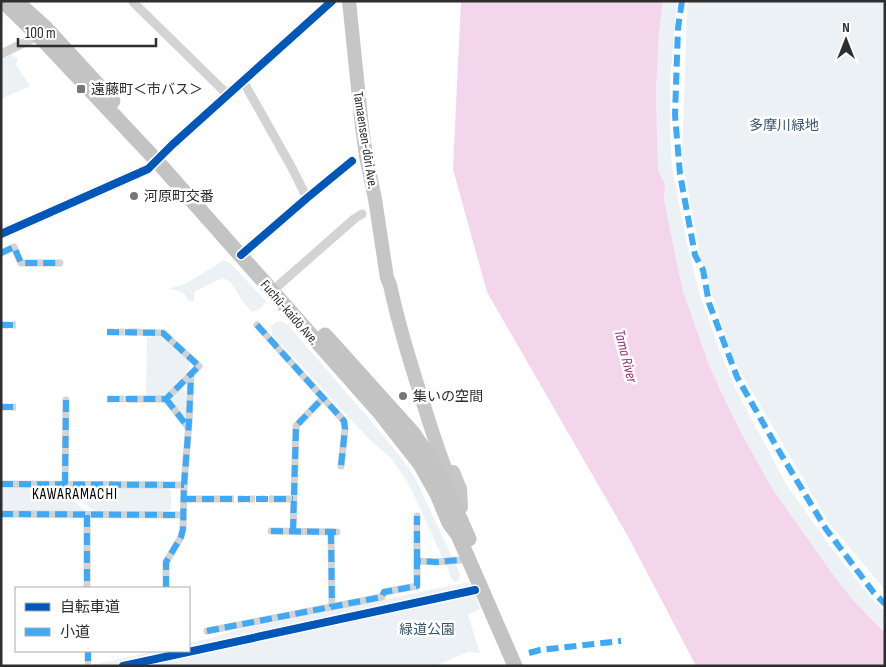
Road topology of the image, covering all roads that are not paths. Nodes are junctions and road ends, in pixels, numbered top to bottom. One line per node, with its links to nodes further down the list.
1 (2, 1): 6 (highway, Fuchū-kaidō Ave.)
2 (16, 1): 6 (highway, Fuchū-kaidō Ave.)
3 (332, 1): 8 (street)
4 (349, 1): 18 (main road, Tamaensen-dōri Ave.)
5 (133, 2): 9 (street)
6 (41, 31): 7 (street); 10 (highway, Fuchū-kaidō Ave.)
7 (1, 54)
8 (243, 81): 9 (street); 12 (street)
9 (228, 94): 10 (street)
10 (159, 157): 14 (street); 15 (highway, Fuchū-kaidō Ave.)
11 (352, 160): 12 (street)
12 (306, 198): 15 (street)
13 (362, 214): 19 (street)
14 (1, 234)
15 (244, 252): 19 (highway, Fuchū-kaidō Ave.)
16 (1, 253): 17 (street)
17 (60, 263)
18 (387, 278): 28 (main road, Tamaensen-dōri Ave.); 28 (main road, Tamaensen-dōri Ave.)
19 (283, 294): 28 (highway, Fuchū-kaidō Ave.); 43 (highway, Fuchū-kaidō Ave.)
20 (257, 325): 23 (street)
21 (135, 332): 22 (street)
22 (191, 374): 25 (street); 27 (street)
23 (323, 398): 29 (street); 36 (street)
24 (136, 399): 25 (street)
25 (166, 399): 27 (street)
26 (66, 400): 31 (street)
27 (188, 427): 32 (street)
28 (439, 464): 43 (highway, Fuchū-kaidō Ave.); 43 (main road)
29 (341, 466)
30 (1, 484): 31 (street)
31 (65, 484): 32 (street)
32 (184, 485): 33 (street)
33 (184, 499): 34 (street); 39 (street)
34 (227, 500)
35 (272, 500): 36 (street)
36 (293, 500): 42 (street)
37 (1, 514): 38 (street)
38 (87, 515): 39 (street); 46 (street)
39 (183, 515): 47 (street)
40 (418, 516): 45 (street)
41 (271, 531): 42 (street)
42 (293, 531): 48 (street)
43 (462, 533): 52 (highway, Fuchū-kaidō Ave.); 53 (highway, Fuchū-kaidō Ave.)
44 (461, 560): 45 (street)
45 (417, 561): 48 (street)
46 (87, 587)
47 (166, 587)
48 (332, 607): 49 (street)
49 (207, 631)
50 (88, 652): 51 (street)
51 (88, 661)
52 (515, 666)
53 (526, 666)

